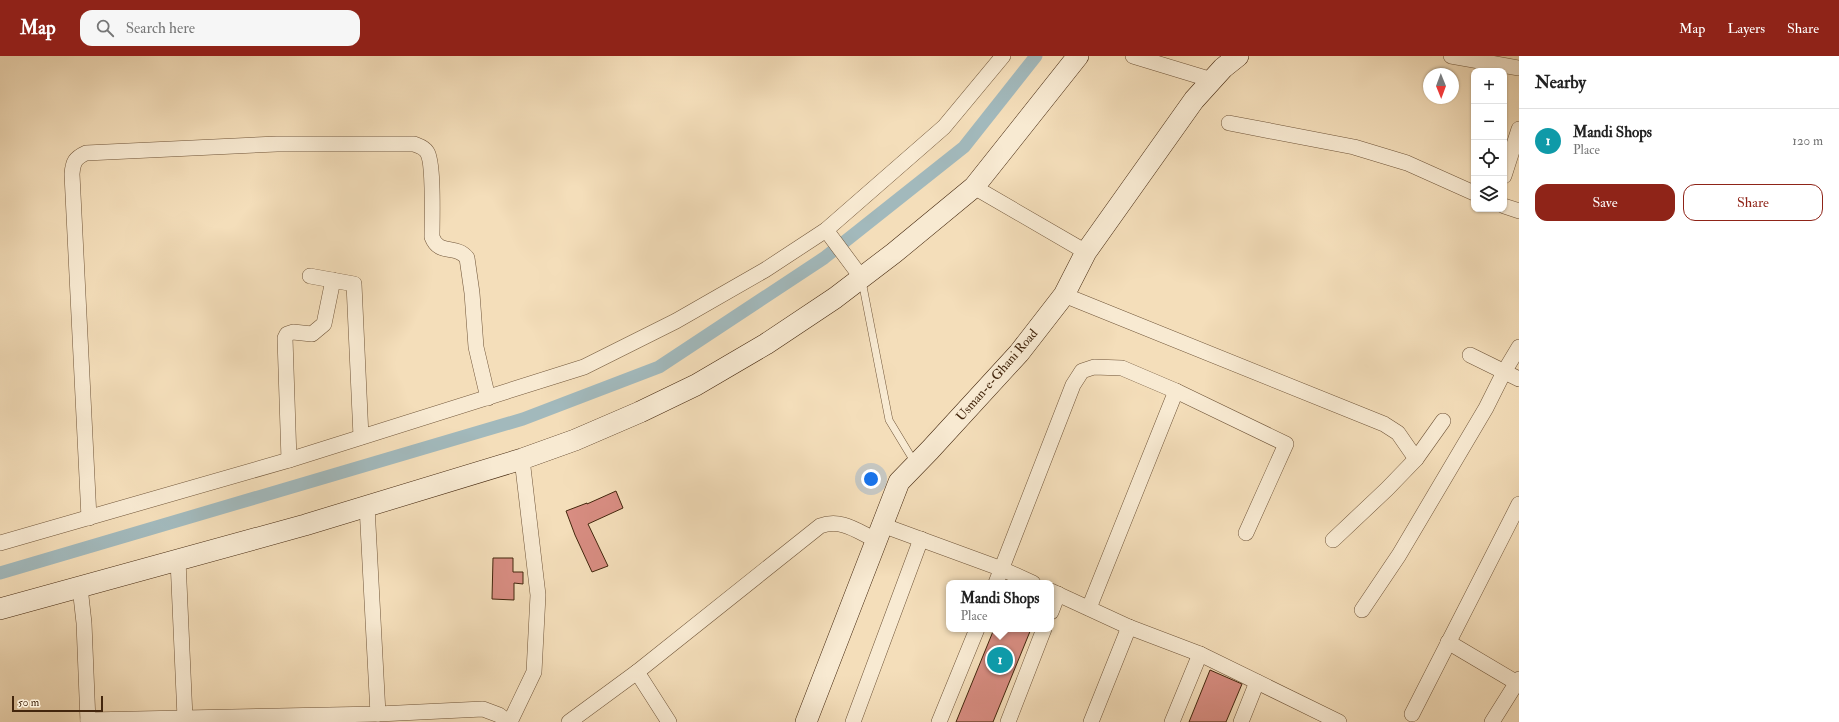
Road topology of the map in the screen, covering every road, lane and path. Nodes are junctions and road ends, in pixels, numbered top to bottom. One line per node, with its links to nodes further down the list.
1 (1003, 56): 15 (street)
2 (1078, 56): 11 (street)
3 (1133, 56): 7 (street)
4 (1238, 56): 7 (street, Usman-e-Ghani Road)
5 (1452, 56): 6 (street)
6 (1519, 68)
7 (1212, 80): 16 (street, Usman-e-Ghani Road)
8 (1230, 123): 12 (street)
9 (1519, 129): 10 (street)
10 (1507, 167)
11 (974, 187): 16 (street); 17 (street)
12 (1471, 192)
13 (1507, 207): 14 (street)
14 (1519, 211)
15 (828, 233): 17 (street); 26 (street)
16 (1086, 252): 20 (street, Usman-e-Ghani Road)
17 (856, 269): 29 (street); 32 (lane)
18 (310, 276): 19 (street)
19 (333, 280): 28 (street); 31 (street)
20 (1064, 295): 30 (street); 32 (street, Usman-e-Ghani Road)
21 (1519, 347): 23 (street)
22 (1470, 355): 23 (street)
23 (1504, 372): 24 (street); 48 (street)
24 (1519, 380)
25 (1176, 391): 37 (street); 42 (street); 46 (street)
26 (488, 398): 28 (street); 35 (street)
27 (1443, 421): 30 (street)
28 (361, 438): 31 (street)
29 (522, 459): 34 (street); 62 (street)
30 (1416, 459): 39 (street)
31 (290, 460): 35 (street)
32 (916, 464): 36 (street, Usman-e-Ghani Road)
33 (1519, 504): 52 (street)
34 (367, 506): 41 (street); 57 (street)
35 (89, 518): 40 (street)
36 (879, 532): 38 (street); 54 (street); 65 (street, Usman-e-Ghani Road)
37 (1246, 533)
38 (921, 539): 42 (street); 66 (street)
39 (1333, 540)
40 (0, 543)
41 (178, 560): 44 (street); 60 (street)
42 (999, 576): 43 (street)
43 (1018, 580)
44 (80, 587): 47 (street); 61 (street)
45 (1054, 593): 46 (street)
46 (1089, 608): 49 (street)
47 (0, 609)
48 (1362, 610)
49 (1129, 627): 53 (street); 69 (street)
50 (976, 632): 67 (street)
51 (1043, 632): 68 (street)
52 (1448, 642): 56 (street); 58 (street)
53 (1200, 654): 55 (street); 70 (street)
54 (637, 672): 63 (street); 64 (street)
55 (1257, 682): 71 (street); 72 (street)
56 (1518, 682): 73 (street)
57 (378, 714): 59 (street); 60 (street)
58 (1412, 714)
59 (416, 717): 62 (street)
60 (185, 718): 61 (street)
61 (88, 721)
62 (509, 722)
63 (569, 722)
64 (669, 722)
65 (806, 722)
66 (853, 722)
67 (939, 722)
68 (1008, 722)
69 (1091, 722)
70 (1172, 722)
71 (1242, 722)
72 (1339, 722)
73 (1492, 722)

